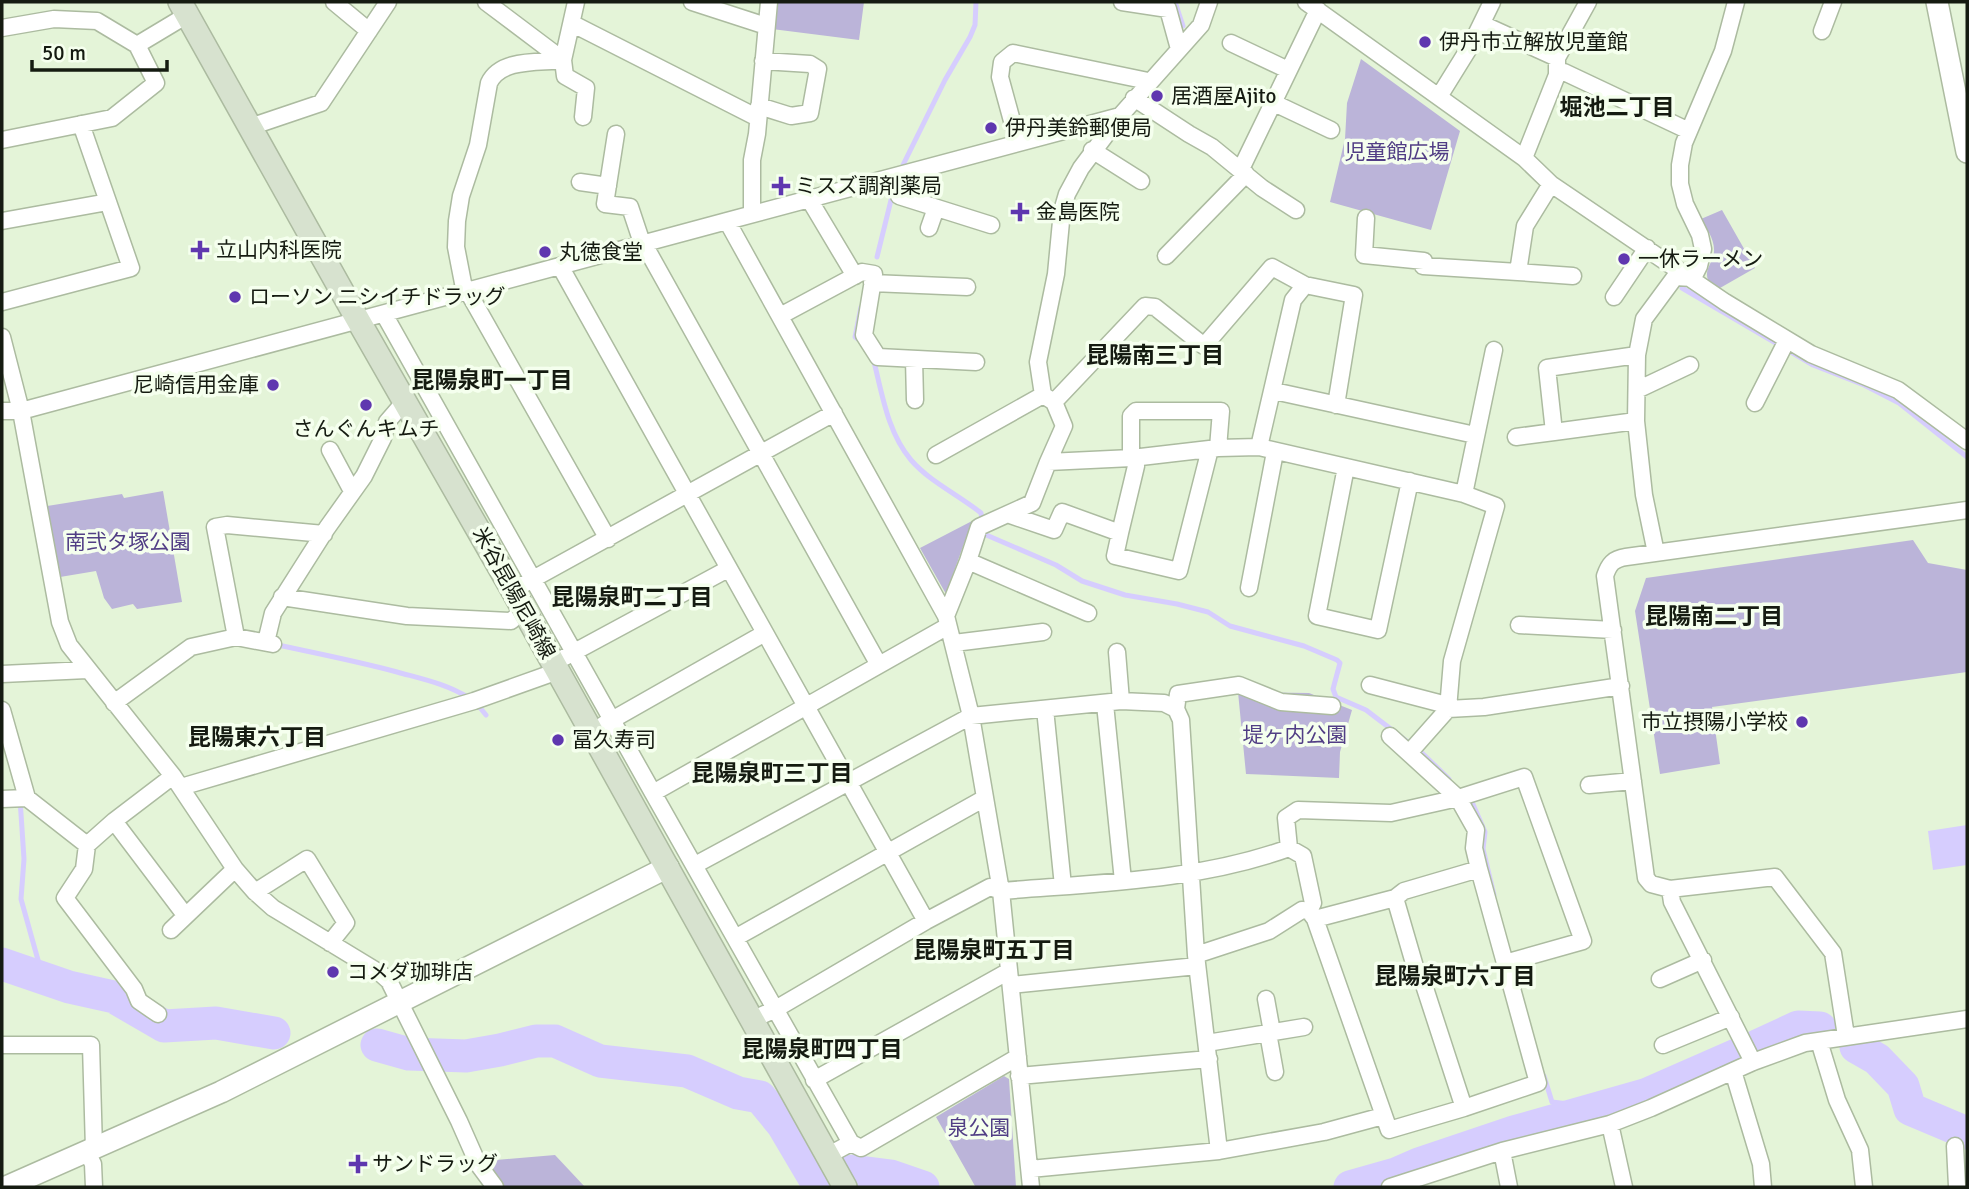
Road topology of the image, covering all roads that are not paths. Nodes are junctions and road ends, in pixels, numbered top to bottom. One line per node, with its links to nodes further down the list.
1 (334, 2): 20 (street)
2 (388, 2): 20 (street)
3 (486, 2): 26 (street)
4 (576, 2): 16 (street)
5 (692, 2): 18 (street)
6 (769, 2): 18 (street)
7 (1122, 2): 24 (street)
8 (1209, 2): 24 (street)
9 (1493, 2): 17 (street)
10 (1588, 2): 25 (street)
11 (1736, 2): 40 (street)
12 (1833, 2): 21 (street)
13 (1937, 2): 45 (street)
14 (1312, 6): 28 (street); 31 (street)
15 (183, 8): 23 (street); 38 (main road, 米谷昆陽尼崎線)
16 (573, 24): 26 (street); 34 (street)
17 (1482, 24): 25 (street); 31 (street)
18 (766, 26): 27 (street)
19 (2, 28): 23 (street)
20 (369, 31): 38 (street)
21 (1822, 31)
22 (1231, 43): 28 (street)
23 (137, 45): 37 (street)
24 (1179, 49): 30 (street)
25 (1557, 58): 29 (street)
26 (562, 60): 36 (street); 74 (street)
27 (763, 61): 34 (street); 34 (street)
28 (1288, 71): 33 (street)
29 (1557, 75): 40 (street); 46 (street)
30 (1148, 81): 32 (street); 43 (street)
31 (1440, 95): 46 (street)
32 (1134, 98): 35 (street); 47 (street)
33 (1274, 103): 39 (street); 47 (street)
34 (759, 112): 57 (street)
35 (1120, 116): 43 (street); 44 (street)
36 (583, 117)
37 (80, 124): 42 (street); 54 (street)
38 (250, 127): 79 (main road, 米谷昆陽尼崎線)
39 (1331, 130)
40 (1689, 131): 69 (street)
41 (616, 134): 52 (street)
42 (2, 140)
43 (1018, 143): 48 (street)
44 (1092, 150): 49 (street); 89 (street)
45 (1967, 152)
46 (1524, 158): 51 (street)
47 (1244, 171): 56 (street); 65 (street)
48 (906, 174): 53 (street); 55 (street)
49 (1141, 181)
50 (580, 182): 52 (street)
51 (1551, 184): 64 (street); 67 (street)
52 (608, 186): 63 (street)
53 (809, 199): 57 (street); 68 (street)
54 (108, 202): 59 (street); 76 (street)
55 (936, 208): 61 (street); 62 (street)
56 (1296, 211)
57 (752, 214): 60 (street)
58 (1366, 218): 67 (street)
59 (2, 221)
60 (727, 221): 63 (street); 78 (street)
61 (991, 225)
62 (929, 228)
63 (645, 245): 66 (street); 107 (street)
64 (1647, 247): 69 (street); 75 (street)
65 (1166, 256)
66 (560, 266): 74 (street); 114 (street)
67 (1518, 272): 70 (street)
68 (855, 276): 71 (street); 78 (street)
69 (1693, 278): 81 (street); 83 (street)
70 (1563, 281)
71 (872, 283): 73 (street); 84 (street)
72 (1305, 285): 88 (street); 89 (street); 93 (street)
73 (967, 287)
74 (468, 291): 77 (street); 119 (street)
75 (1614, 297)
76 (2, 302)
77 (384, 314): 79 (street); 123 (street)
78 (780, 316): 96 (street)
79 (358, 320): 90 (main road, 米谷昆陽尼崎線); 95 (street)
80 (2, 337): 95 (street)
81 (1787, 340): 92 (street); 101 (street)
82 (1494, 350): 99 (street)
83 (1637, 355): 87 (street); 98 (street)
84 (914, 359): 85 (street); 91 (street)
85 (976, 362)
86 (1690, 365): 87 (street)
87 (1637, 390): 97 (street)
88 (1274, 391): 93 (street); 102 (street)
89 (1049, 398): 106 (street); 109 (street)
90 (406, 400): 112 (street); 123 (main road, 米谷昆陽尼崎線)
91 (915, 400)
92 (1755, 403)
93 (1336, 405): 99 (street)
94 (2, 411): 95 (street)
95 (21, 411): 138 (street)
96 (834, 413): 107 (street); 128 (street)
97 (1636, 421): 98 (street); 120 (street)
98 (1554, 432): 100 (street)
99 (1475, 435): 113 (street)
100 (1516, 436)
101 (1967, 441)
102 (1259, 447): 103 (street); 105 (street)
103 (1214, 449): 108 (street); 108 (street); 117 (street)
104 (330, 450): 112 (street)
105 (1275, 452): 110 (street); 124 (street)
106 (936, 454)
107 (760, 455): 114 (street); 137 (street)
108 (1132, 458): 109 (street); 117 (street)
109 (1048, 462): 116 (street)
110 (1346, 467): 111 (street); 111 (street)
111 (1410, 481): 113 (street)
112 (352, 491): 118 (street)
113 (1464, 494): 150 (street)
114 (687, 496): 119 (street); 122 (street)
115 (1967, 510): 120 (street)
116 (1010, 515): 117 (street); 121 (street)
117 (1120, 533)
118 (324, 534): 125 (street); 133 (street)
119 (608, 539): 123 (street)
120 (1656, 552): 130 (street)
121 (968, 561): 127 (street); 128 (street)
122 (728, 569): 132 (street); 136 (street)
123 (523, 585): 126 (main road, 米谷昆陽尼崎線); 136 (street)
124 (1249, 588)
125 (282, 597): 126 (street); 133 (street)
126 (524, 610): 136 (main road, 米谷昆陽尼崎線)
127 (1088, 613)
128 (947, 621): 134 (street); 137 (street)
129 (1520, 624): 130 (street)
130 (1613, 631): 141 (street)
131 (1043, 632): 134 (street)
132 (765, 634): 146 (street); 152 (street)
133 (236, 637): 143 (street)
134 (954, 643): 151 (street)
135 (1117, 652): 142 (street)
136 (562, 662): 152 (main road, 米谷昆陽尼崎線); 157 (street)
137 (879, 664): 146 (street)
138 (87, 670): 139 (street); 143 (street)
139 (2, 674)
140 (1370, 685): 150 (street)
141 (1621, 686): 150 (street); 156 (street)
142 (1121, 701): 144 (street); 149 (street)
143 (114, 702): 157 (street)
144 (1105, 704): 148 (street); 173 (street)
145 (1332, 706): 149 (street)
146 (808, 707): 155 (street); 159 (street)
147 (2, 709): 160 (street)
148 (1045, 709): 151 (street); 174 (street)
149 (1175, 709): 172 (street)
150 (1448, 709): 154 (street)
151 (971, 716): 155 (street); 161 (street)
152 (601, 726): 159 (street); 169 (main road, 米谷昆陽尼崎線)
153 (1390, 736): 154 (street)
154 (1409, 753): 162 (street)
155 (850, 781): 167 (street); 168 (street)
156 (1633, 781): 158 (street); 175 (street)
157 (177, 782): 164 (street); 170 (street)
158 (1588, 785)
159 (653, 793): 168 (street)
160 (27, 798): 163 (street); 165 (street)
161 (985, 798): 167 (street); 176 (street)
162 (1458, 798): 166 (street); 171 (street); 187 (street)
163 (2, 799)
164 (114, 821): 165 (street); 179 (street)
165 (87, 845): 193 (street)
166 (1290, 848): 172 (street); 180 (street)
167 (888, 851): 181 (street); 183 (street)
168 (695, 865): 183 (street)
169 (668, 867): 191 (street); 196 (main road, 米谷昆陽尼崎線)
170 (234, 869): 177 (street); 179 (street)
171 (1479, 869): 178 (street); 187 (street)
172 (1191, 873): 173 (street); 186 (street)
173 (1124, 881): 174 (street)
174 (1063, 886): 176 (street)
175 (1670, 889): 185 (street); 199 (street)
176 (1001, 891): 181 (street); 188 (street)
177 (255, 892): 184 (street); 184 (street)
178 (1395, 898): 180 (street); 210 (street)
179 (185, 915): 182 (street)
180 (1312, 915): 186 (street); 211 (street)
181 (926, 921): 192 (street)
182 (171, 930)
183 (735, 938): 192 (street)
184 (330, 943): 191 (street)
185 (1703, 960): 189 (street); 194 (street)
186 (1196, 961): 188 (street); 203 (street)
187 (1505, 963): 210 (street)
188 (1010, 978): 204 (street); 209 (street)
189 (1660, 979)
190 (1266, 999): 198 (street)
191 (399, 1003): 215 (street); 225 (street)
192 (775, 1010): 196 (street); 209 (street)
193 (158, 1014)
194 (1731, 1017): 202 (street); 205 (street)
195 (1967, 1019): 199 (street)
196 (751, 1020): 218 (main road, 米谷昆陽尼崎線)
197 (1304, 1027): 198 (street)
198 (1270, 1033): 203 (street); 207 (street)
199 (1846, 1036): 200 (street)
200 (1819, 1041): 205 (street); 232 (street)
201 (2, 1045): 215 (street)
202 (1663, 1045)
203 (1208, 1051): 208 (street); 216 (street)
204 (1018, 1057): 208 (street); 213 (street)
205 (1753, 1062): 206 (street)
206 (1733, 1071): 212 (street); 231 (street)
207 (1275, 1072)
208 (1019, 1076): 219 (street)
209 (814, 1080): 213 (street)
210 (1464, 1108): 211 (street)
211 (1383, 1116): 216 (street)
212 (1610, 1124): 217 (street); 230 (street)
213 (851, 1143): 218 (street)
214 (1955, 1146): 223 (street)
215 (91, 1150): 221 (street); 224 (street)
216 (1219, 1151): 219 (street)
217 (1502, 1151): 220 (street); 229 (street)
218 (828, 1158): 222 (main road, 米谷昆陽尼崎線)
219 (1030, 1169): 226 (street)
220 (1441, 1170): 227 (street); 228 (street)
221 (11, 1183)
222 (843, 1184)
223 (1956, 1186)
224 (94, 1187)
225 (495, 1187)
226 (1031, 1187)
227 (1390, 1187)
228 (1445, 1187)
229 (1508, 1187)
230 (1624, 1187)
231 (1763, 1187)
232 (1864, 1187)

